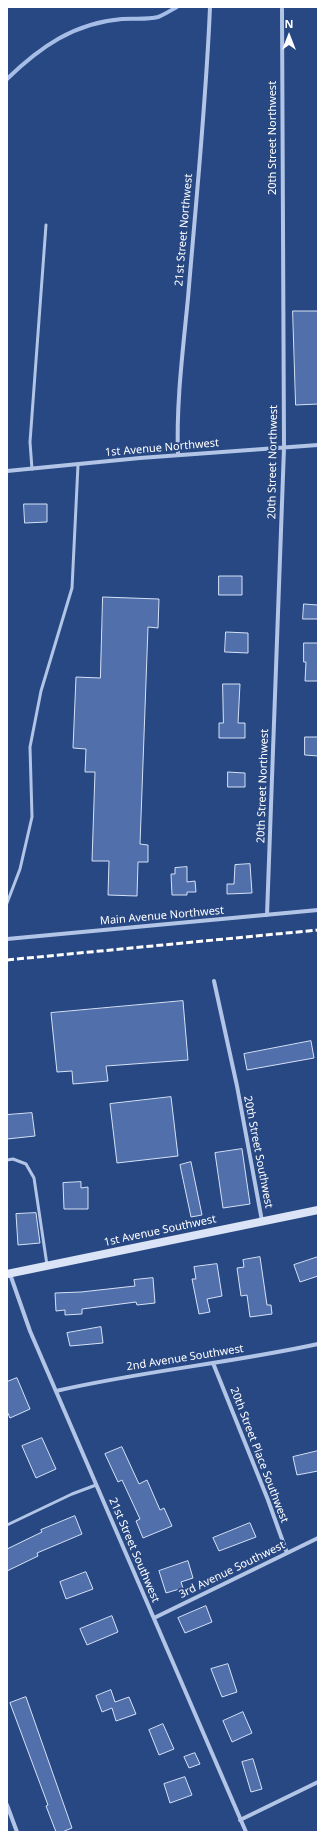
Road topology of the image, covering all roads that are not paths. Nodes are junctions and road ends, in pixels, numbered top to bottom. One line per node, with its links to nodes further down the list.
1 (210, 7): 6 (street, 21st Street Northwest)
2 (282, 9): 5 (street, 20th Street Northwest)
3 (46, 225): 8 (lane)
4 (318, 446): 5 (street, 1st Avenue Northwest)
5 (284, 448): 6 (street, 1st Avenue Northwest); 12 (street, 20th Street Northwest)
6 (178, 455): 7 (street, 1st Avenue Northwest)
7 (78, 465): 8 (street, 1st Avenue Northwest); 10 (lane)
8 (32, 469): 9 (street, 1st Avenue Northwest)
9 (7, 471)
10 (7, 903)
11 (318, 910): 12 (street, Main Avenue Northwest)
12 (267, 915): 13 (street, Main Avenue Northwest)
13 (7, 939)
14 (214, 981): 17 (street, 20th Street Southwest)
15 (7, 1160): 18 (lane)
16 (318, 1210): 17 (main road, 1st Avenue Southwest)
17 (262, 1221): 18 (main road, 1st Avenue Southwest)
18 (47, 1266): 19 (main road, 1st Avenue Southwest)
19 (8, 1273): 22 (street, 21st Street Southwest)
20 (318, 1344): 21 (street, 2nd Avenue Southwest)
21 (213, 1363): 22 (street, 2nd Avenue Southwest); 26 (street, 20th Street Place Southwest)
22 (56, 1391): 23 (street, 21st Street Southwest)
23 (96, 1485): 24 (lane); 27 (street, 21st Street Southwest)
24 (7, 1525)
25 (318, 1538): 26 (street, 3rd Avenue Southwest)
26 (287, 1553): 27 (street, 3rd Avenue Southwest)
27 (154, 1618): 30 (street, 21st Street Southwest)
28 (318, 1782): 30 (street)
29 (7, 1805): 31 (street)
30 (240, 1820): 32 (street, 21st Street Southwest)
31 (17, 1832)
32 (246, 1832)

